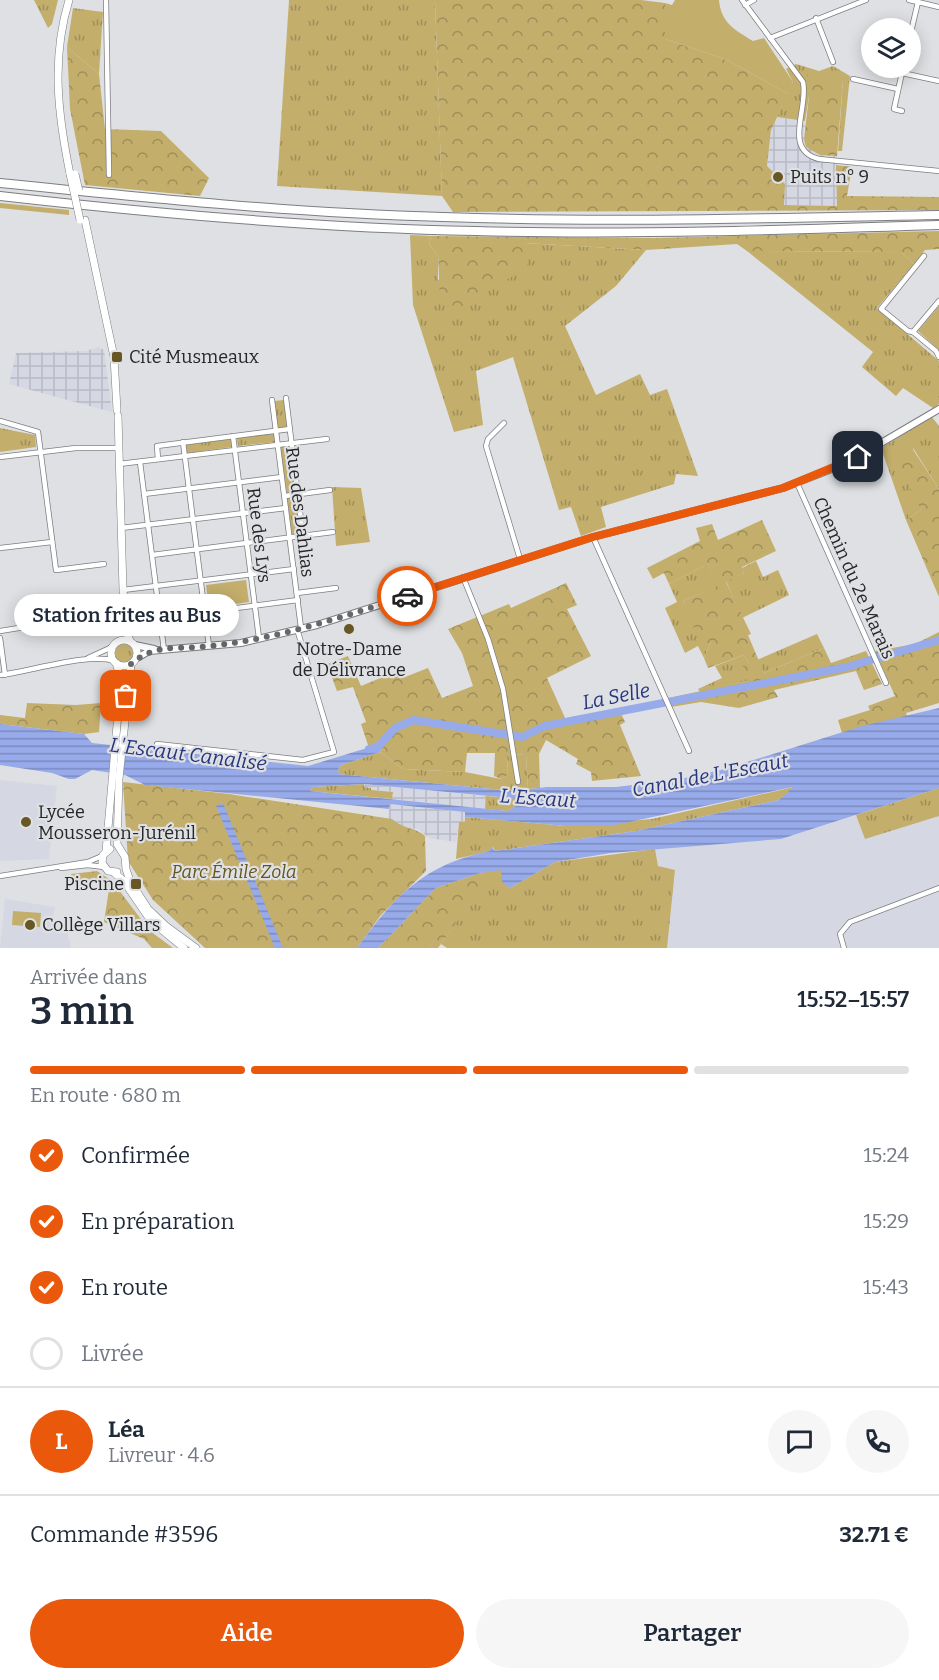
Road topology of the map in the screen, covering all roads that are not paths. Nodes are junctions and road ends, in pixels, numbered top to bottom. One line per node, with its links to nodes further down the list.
1 (69, 0): 42 (main road, bridge)
2 (106, 0): 20 (street)
3 (754, 0): 6 (street)
4 (866, 0): 9 (street)
5 (909, 0): 7 (street)
6 (743, 2): 11 (street)
7 (918, 2): 8 (street); 10 (street)
8 (939, 7)
9 (816, 18): 11 (street); 12 (street)
10 (914, 18)
11 (770, 38): 19 (street)
12 (832, 62)
13 (921, 76): 16 (street)
14 (901, 78): 17 (street)
15 (853, 79): 17 (street)
16 (939, 81)
17 (898, 89): 18 (street)
18 (902, 111)
19 (939, 171)
20 (110, 175)
21 (0, 183): 23 (highway)
22 (0, 196): 24 (highway)
23 (939, 214)
24 (939, 225)
25 (924, 256): 27 (street)
26 (939, 301): 27 (street)
27 (913, 332): 28 (street)
28 (939, 357)
29 (286, 398): 34 (street)
30 (272, 400): 35 (street, Rue des Dahlias)
31 (939, 409): 52 (street)
32 (0, 422): 44 (street)
33 (504, 423): 72 (street)
34 (290, 429): 35 (street); 39 (street)
35 (276, 431): 36 (street); 41 (street, Rue des Dahlias)
36 (233, 436): 38 (street); 43 (street, Rue des Lys)
37 (327, 439): 39 (street)
38 (183, 442): 40 (street); 45 (street)
39 (291, 443): 41 (street); 56 (street)
40 (169, 444): 47 (street); 47 (street)
41 (278, 444): 43 (street); 50 (street, Rue des Dahlias)
42 (119, 448): 44 (street); 49 (main road)
43 (235, 449): 45 (street); 51 (street, Rue des Lys)
44 (40, 452): 46 (street); 67 (street)
45 (184, 456): 47 (street); 53 (street)
46 (0, 458)
47 (158, 459): 48 (street)
48 (140, 462): 49 (street); 55 (street)
49 (119, 464): 62 (main road)
50 (282, 477): 51 (street); 57 (street, Rue des Dahlias)
51 (239, 482): 53 (street); 59 (street, Rue des Lys)
52 (797, 483): 65 (street); 99 (street, Chemin du 2e Marais)
53 (189, 488): 55 (street); 60 (street)
54 (330, 490): 56 (street)
55 (144, 494): 61 (street)
56 (298, 494): 57 (street); 64 (street)
57 (285, 496): 58 (street, Rue des Dahlias)
58 (286, 508): 59 (street); 66 (street, Rue des Dahlias)
59 (243, 514): 60 (street); 68 (street, Rue des Lys)
60 (193, 520): 61 (street); 70 (street)
61 (148, 525): 62 (street); 71 (street)
62 (121, 528): 80 (main road)
63 (333, 532): 64 (street)
64 (303, 536): 66 (street)
65 (593, 537): 72 (street); 102 (street)
66 (290, 538): 68 (street); 74 (street, Rue des Dahlias)
67 (52, 542): 69 (street); 73 (street)
68 (247, 543): 70 (street); 75 (street, Rue des Lys)
69 (0, 549)
70 (197, 549): 71 (street); 77 (street)
71 (152, 555): 78 (street)
72 (520, 559): 76 (street)
73 (104, 564)
74 (294, 569): 75 (street); 81 (street, Rue des Dahlias)
75 (251, 575): 77 (street); 83 (street, Rue des Lys)
76 (463, 577): 87 (street); 104 (street)
77 (201, 581): 78 (street); 84 (street)
78 (156, 587): 80 (street); 86 (street)
79 (336, 588): 81 (street)
80 (123, 590): 91 (main road); 92 (main road)
81 (297, 593): 82 (street, Rue des Dahlias)
82 (298, 600): 83 (street); 87 (street, Rue des Dahlias)
83 (255, 606): 84 (street); 90 (street, Rue des Lys)
84 (204, 612): 86 (street); 93 (street)
85 (87, 617): 88 (street)
86 (160, 618): 94 (street)
87 (299, 628): 90 (street); 101 (street, Rue des Dahlias)
88 (0, 632)
89 (0, 638): 98 (street)
90 (259, 638): 93 (street)
91 (132, 643): 92 (main road); 94 (street); 96 (main road)
92 (115, 645): 95 (street); 97 (main road)
93 (209, 646): 94 (street)
94 (163, 650): 96 (street)
95 (84, 660): 97 (street); 98 (street)
96 (134, 661): 97 (main road); 100 (main road)
97 (115, 662): 100 (main road)
98 (2, 675)
99 (886, 683)
100 (119, 737): 103 (main road)
101 (157, 744)
102 (688, 752)
103 (116, 780): 105 (main road); 106 (main road)
104 (518, 782)
105 (120, 849): 106 (main road); 107 (main road)
106 (104, 854): 108 (main road); 109 (street)
107 (125, 864): 110 (main road); 114 (main road)
108 (104, 867): 109 (street); 110 (main road)
109 (52, 868): 111 (street)
110 (113, 872): 113 (main road)
111 (0, 876)
112 (939, 888): 115 (street)
113 (184, 948)
114 (196, 948)
115 (844, 948)

